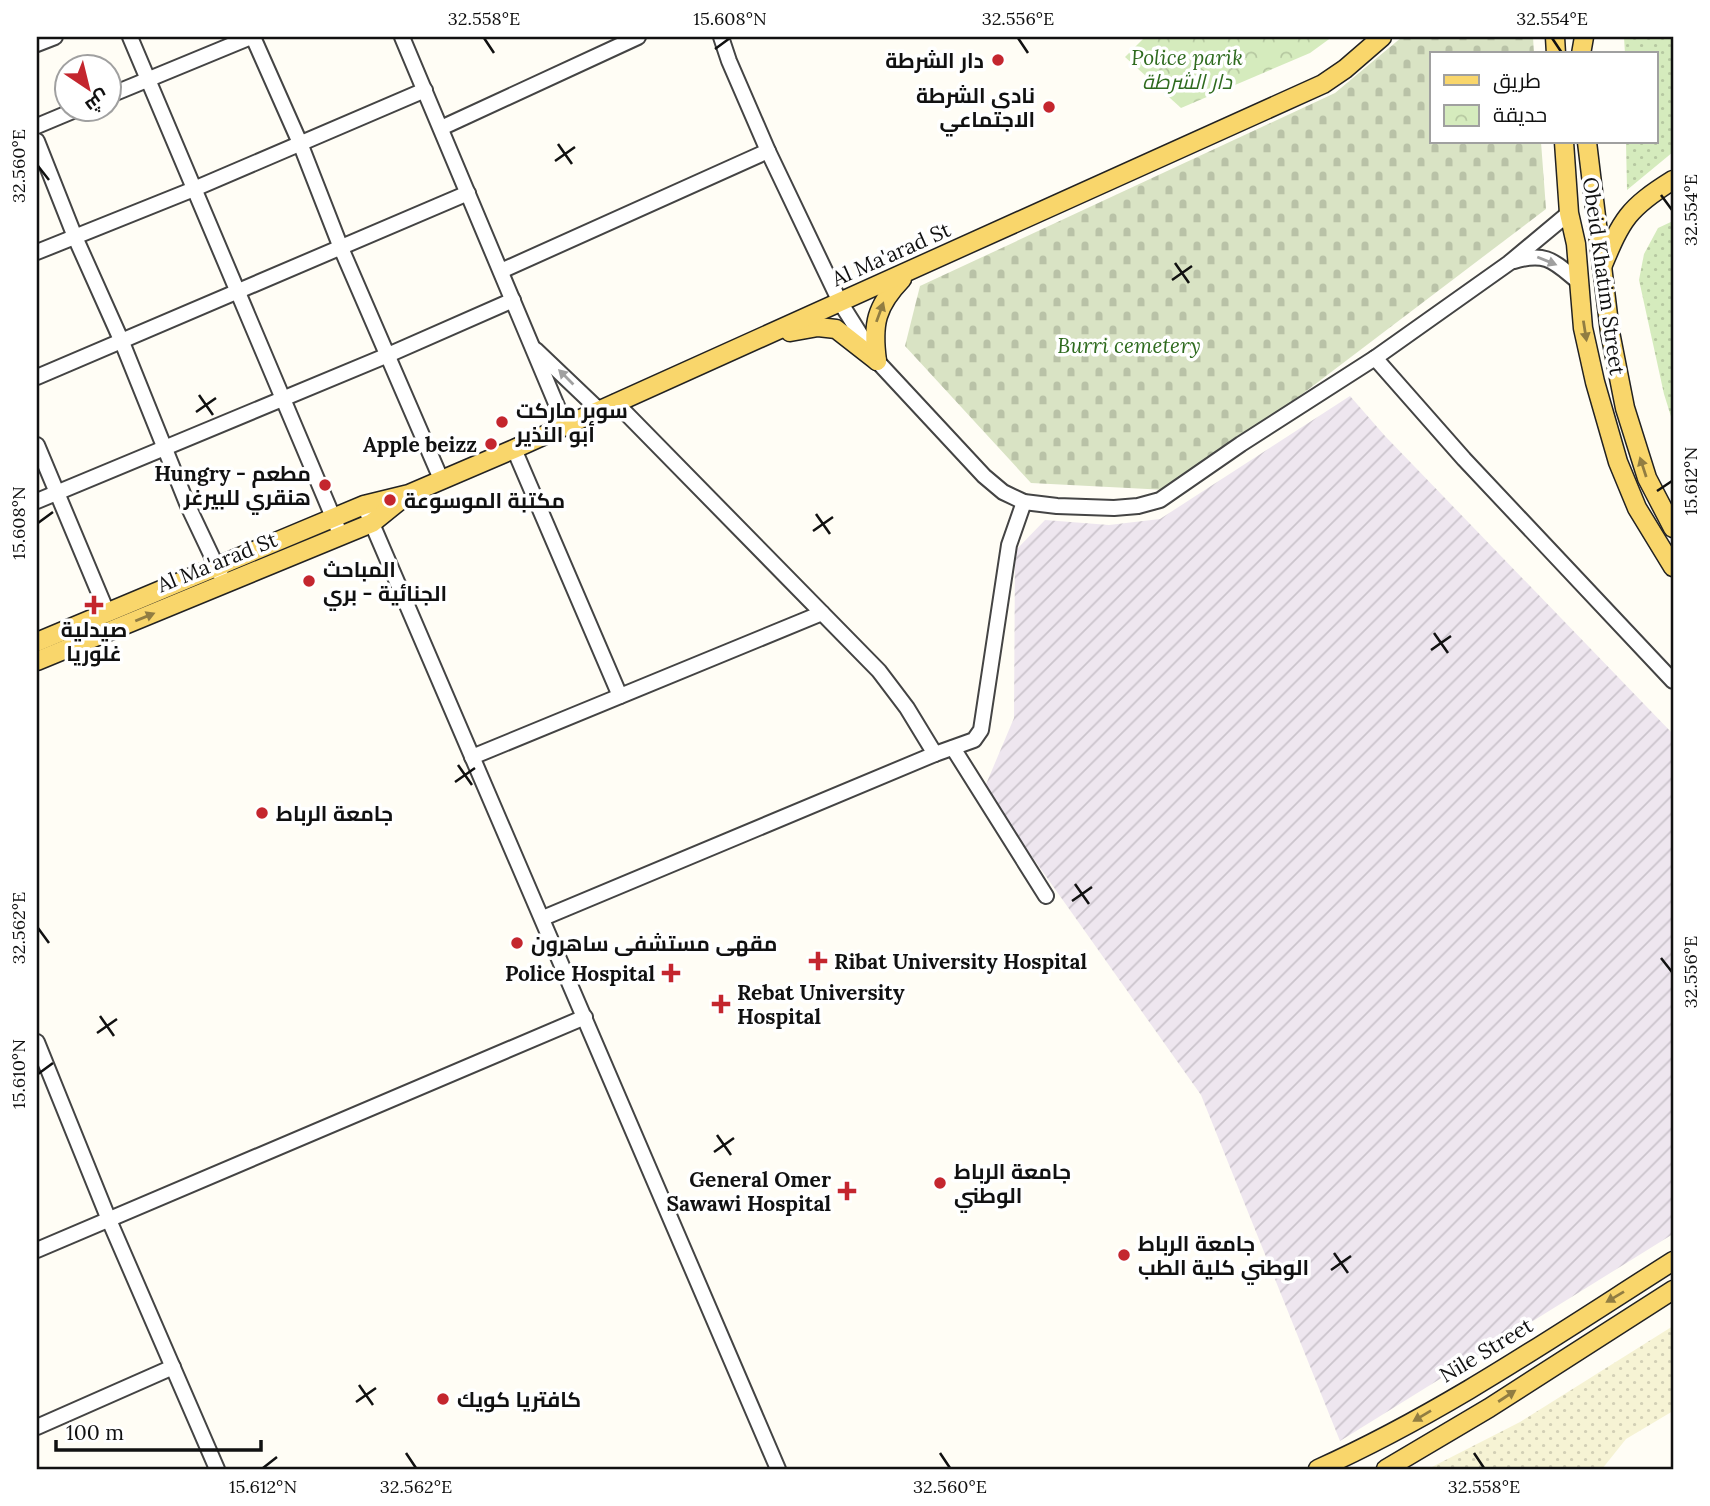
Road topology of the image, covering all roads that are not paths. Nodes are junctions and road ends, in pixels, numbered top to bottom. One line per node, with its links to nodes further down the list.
1 (55, 37): 8 (street)
2 (131, 37): 9 (street)
3 (252, 37): 9 (street); 14 (street)
4 (402, 37): 10 (street)
5 (638, 37): 12 (street)
6 (721, 37): 17 (street)
7 (1382, 37): 28 (main road, Al Ma'arad St)
8 (37, 44)
9 (149, 80): 11 (street); 19 (street)
10 (425, 90): 12 (street); 14 (street)
11 (122, 91)
12 (440, 128): 20 (street)
13 (37, 141): 22 (street)
14 (300, 143): 19 (street); 23 (street)
15 (1564, 144): 21 (main road, Obeid Khatim Street)
16 (1587, 144): 26 (main road, Obeid Khatim Street)
17 (768, 151): 27 (street); 32 (street)
18 (1669, 185): 26 (main road)
19 (194, 188): 22 (street); 30 (street)
20 (468, 193): 23 (street); 27 (street)
21 (1569, 212): 25 (street); 29 (main road, Obeid Khatim Street)
22 (75, 237): 24 (street); 34 (street)
23 (341, 248): 30 (street); 36 (street)
24 (37, 252)
25 (1509, 263): 29 (street, one-way to 29); 37 (street)
26 (1602, 267): 55 (main road, Obeid Khatim Street, one-way to 26)
27 (501, 271): 31 (street)
28 (909, 271): 32 (main road, Al Ma'arad St); 38 (main road, one-way to 28)
29 (1580, 284): 58 (main road, Obeid Khatim Street, one-way to 58)
30 (238, 291): 34 (street); 40 (street)
31 (513, 300): 35 (street); 36 (street)
32 (840, 302): 33 (main road, Al Ma'arad St); 38 (street)
33 (762, 337): 38 (main road); 41 (main road, Al Ma'arad St)
34 (122, 342): 39 (street); 45 (street)
35 (533, 347): 42 (street, one-way to 35); 43 (street)
36 (388, 355): 40 (street); 47 (street)
37 (1375, 358): 51 (street); 64 (street)
38 (877, 361): 51 (street)
39 (37, 377)
40 (282, 399): 45 (street); 53 (street)
41 (615, 402): 42 (main road, Al Ma'arad St); 61 (street)
42 (598, 409): 43 (main road, Al Ma'arad St)
43 (565, 425): 46 (main road, Al Ma'arad St)
44 (37, 444): 48 (street)
45 (163, 447): 48 (street); 57 (street)
46 (514, 449): 47 (main road, Al Ma'arad St); 65 (street)
47 (441, 479): 49 (main road, Al Ma'arad St)
48 (57, 492): 50 (street); 60 (street)
49 (409, 494): 52 (main road, Al Ma'arad St); 54 (main road, Al Ma'arad St)
50 (37, 500)
51 (1024, 502): 66 (street)
52 (364, 505): 53 (main road, Al Ma'arad St); 54 (street)
53 (333, 518): 56 (street); 57 (main road, Al Ma'arad St)
54 (372, 523): 56 (main road, Al Ma'arad St); 68 (street)
55 (1673, 528)
56 (341, 536): 59 (main road, Al Ma'arad St)
57 (216, 567): 59 (street); 60 (main road, Al Ma'arad St)
58 (1673, 567)
59 (225, 584): 63 (main road, Al Ma'arad St, one-way to 59)
60 (107, 612): 62 (main road, Al Ma'arad St)
61 (822, 612): 65 (street); 67 (street)
62 (37, 642)
63 (37, 661)
64 (1673, 681)
65 (620, 696): 68 (street)
66 (953, 748): 67 (street); 69 (street)
67 (935, 754): 70 (street)
68 (472, 757): 70 (street)
69 (1046, 896)
70 (543, 918): 71 (street)
71 (585, 1017): 74 (street); 81 (street)
72 (37, 1042): 73 (street)
73 (42, 1071): 74 (street)
74 (109, 1220): 75 (street); 78 (street)
75 (37, 1250)
76 (1673, 1261): 82 (main road, Nile Street, one-way to 82)
77 (1673, 1290): 83 (main road, one-way to 77)
78 (173, 1367): 79 (street); 80 (street)
79 (37, 1427)
80 (217, 1469)
81 (778, 1469)
82 (1318, 1469)
83 (1386, 1469)

